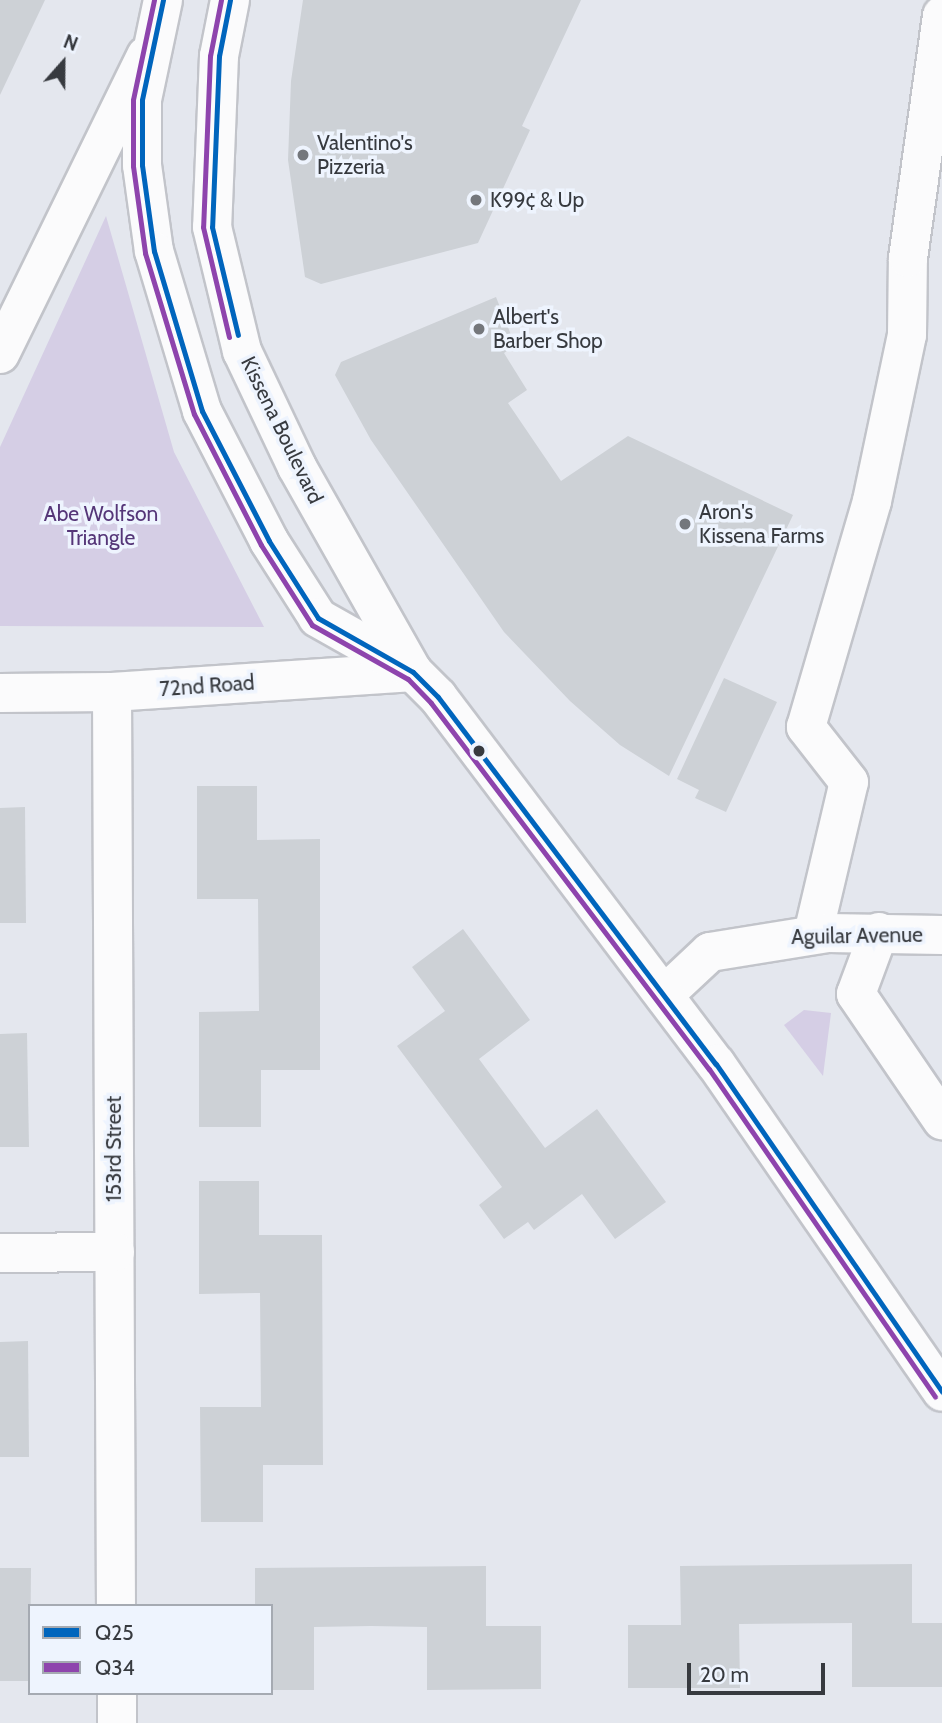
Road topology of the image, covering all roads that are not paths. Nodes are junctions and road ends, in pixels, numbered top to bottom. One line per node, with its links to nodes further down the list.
1 (163, 0): 4 (main road, Kissena Boulevard)
2 (230, 0): 6 (main road, Kissena Boulevard)
3 (942, 15): 10 (main road)
4 (153, 42): 5 (main road, Kissena Boulevard); 6 (main road, Kissena Boulevard)
5 (0, 354)
6 (414, 672): 7 (main road, 72nd Road); 12 (main road, Kissena Boulevard)
7 (112, 692): 8 (main road, 72nd Road); 14 (main road, 153rd Street)
8 (0, 693)
9 (879, 932): 10 (main road, Aguilar Avenue); 11 (main road, Aguilar Avenue); 13 (main road)
10 (813, 934): 12 (main road, Aguilar Avenue)
11 (942, 935)
12 (664, 995): 16 (main road, Kissena Boulevard)
13 (942, 1121)
14 (115, 1252): 15 (main road); 17 (main road, 153rd Street)
15 (0, 1253)
16 (938, 1378)
17 (116, 1604)
18 (117, 1695): 19 (main road)
19 (117, 1723)

